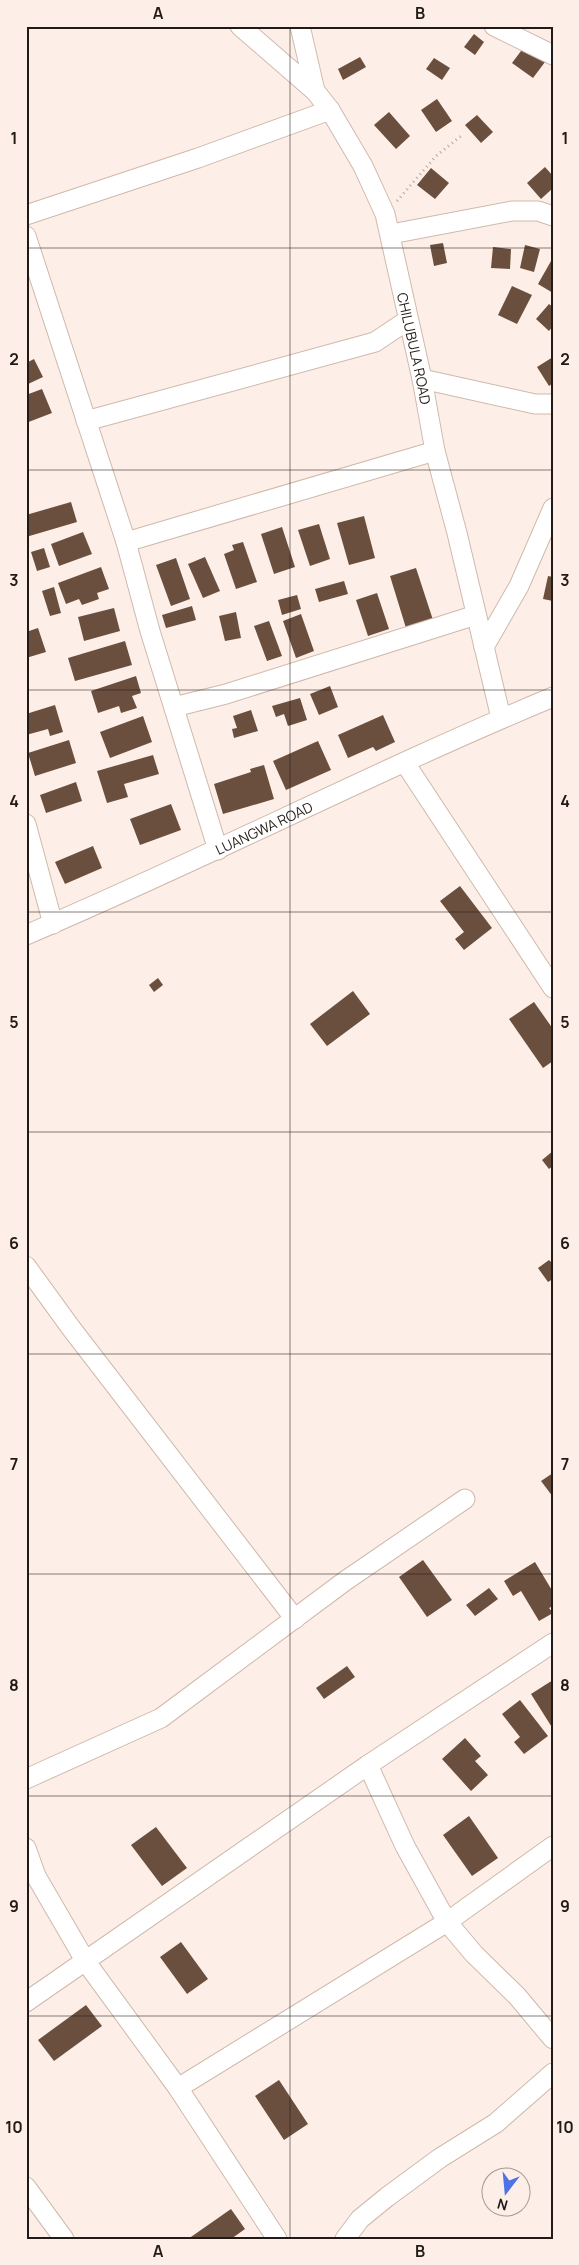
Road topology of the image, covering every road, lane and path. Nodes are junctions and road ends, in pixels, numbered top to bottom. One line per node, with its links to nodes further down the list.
1 (240, 26): 5 (street, CHILUBULA ROAD)
2 (300, 26): 5 (street)
3 (494, 26): 4 (street)
4 (553, 55)
5 (315, 92): 6 (street, CHILUBULA ROAD)
6 (330, 110): 8 (street, CHILUBULA ROAD); 9 (street)
7 (461, 136): 8 (path)
8 (386, 214): 11 (street, CHILUBULA ROAD)
9 (26, 215)
10 (553, 216): 11 (street)
11 (391, 234): 13 (street, CHILUBULA ROAD)
12 (26, 236): 16 (street)
13 (408, 320): 14 (street, CHILUBULA ROAD); 16 (street)
14 (422, 378): 15 (street); 17 (street, CHILUBULA ROAD)
15 (553, 404)
16 (86, 421): 19 (street)
17 (435, 451): 19 (street); 20 (street, CHILUBULA ROAD)
18 (553, 508): 21 (street)
19 (126, 542): 23 (street)
20 (476, 615): 21 (street, CHILUBULA ROAD); 23 (street)
21 (484, 647): 24 (street, CHILUBULA ROAD)
22 (553, 697): 24 (street, LUANGWA ROAD)
23 (174, 707): 27 (street)
24 (501, 718): 25 (street, LUANGWA ROAD)
25 (405, 763): 27 (street, LUANGWA ROAD); 30 (street)
26 (26, 824): 28 (street)
27 (218, 850): 28 (street, LUANGWA ROAD)
28 (53, 924): 29 (street, LUANGWA ROAD)
29 (26, 935)
30 (553, 988)
31 (26, 1266): 33 (street)
32 (465, 1499): 33 (street)
33 (295, 1619): 36 (street)
34 (551, 1648): 35 (street)
35 (368, 1765): 39 (street); 40 (street)
36 (26, 1779)
37 (553, 1846): 39 (street)
38 (26, 1848): 40 (street)
39 (447, 1922): 42 (street); 44 (street)
40 (86, 1962): 41 (street); 44 (street)
41 (26, 2002)
42 (553, 2039)
43 (553, 2073): 48 (street)
44 (178, 2088): 47 (street)
45 (26, 2187): 46 (street)
46 (64, 2239)
47 (277, 2239)
48 (345, 2239)

